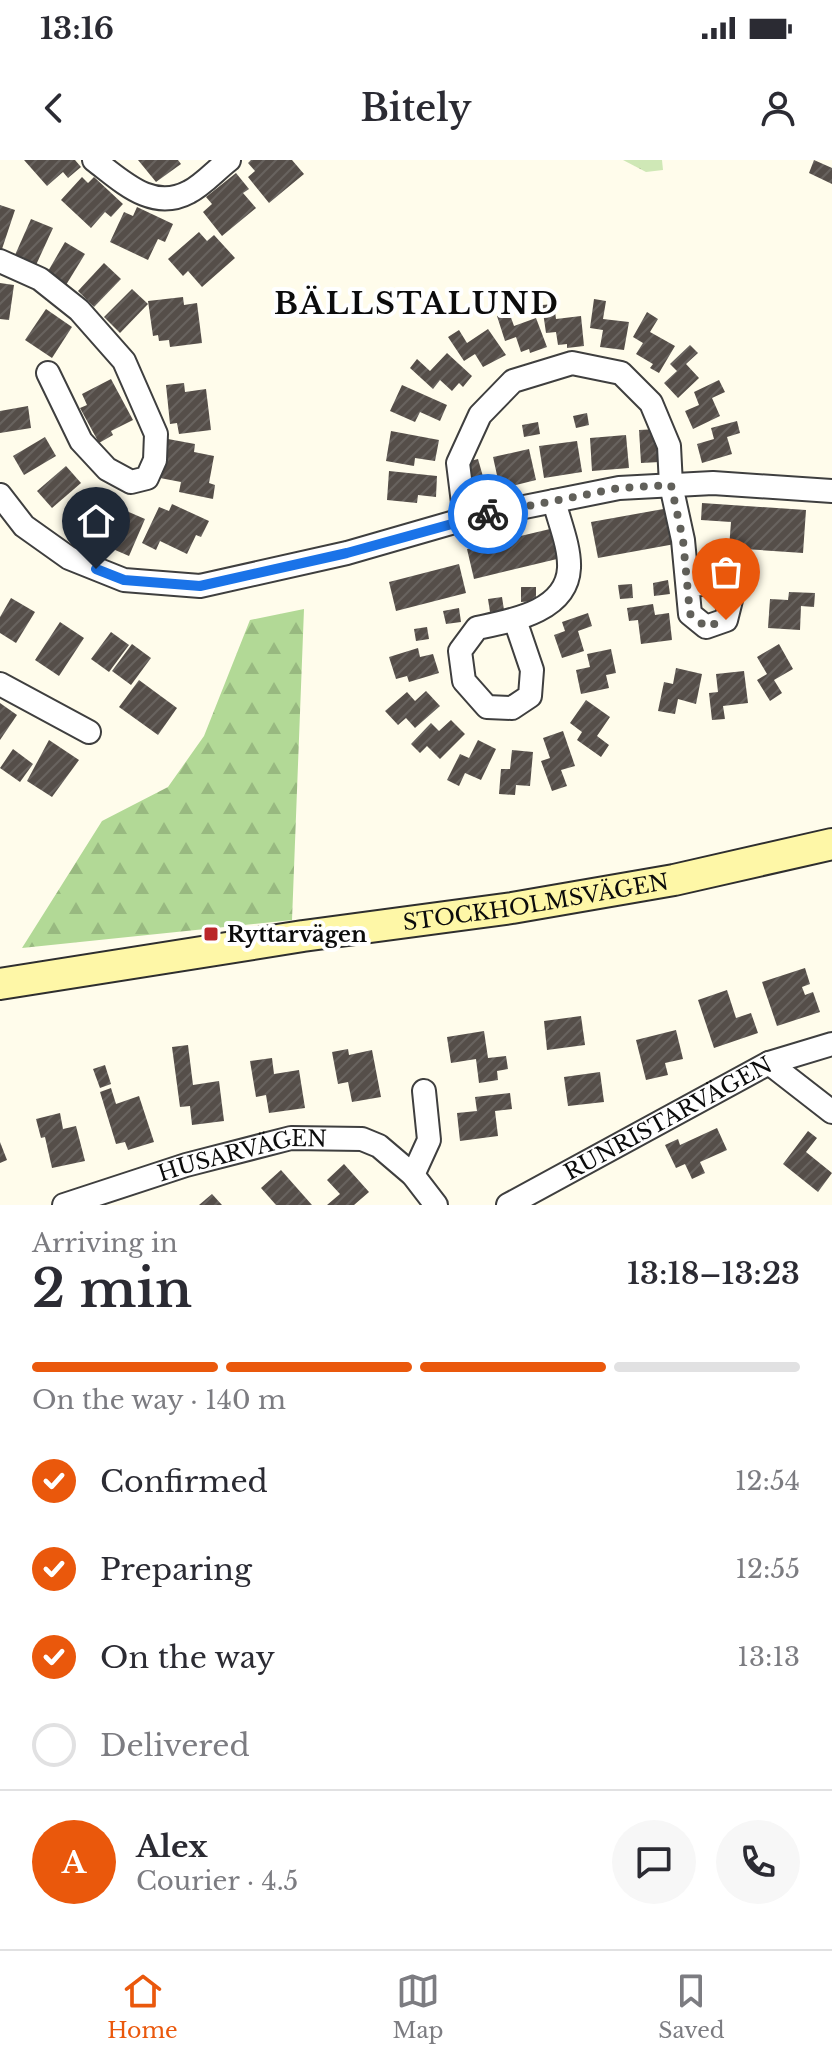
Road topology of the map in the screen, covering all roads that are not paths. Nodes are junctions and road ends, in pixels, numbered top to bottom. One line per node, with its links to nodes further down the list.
1 (94, 160): 2 (street)
2 (229, 160)
3 (0, 261): 4 (street)
4 (48, 373)
5 (671, 485): 6 (street); 8 (street); 9 (street); 10 (street)
6 (832, 491)
7 (0, 495): 9 (street)
8 (554, 501): 9 (street); 11 (street)
9 (465, 519)
10 (689, 585)
11 (515, 620)
12 (0, 684): 13 (street)
13 (89, 732)
14 (832, 844): 15 (main road, STOCKHOLMSVÄGEN)
15 (0, 984)
16 (832, 1044): 17 (street, RUNRISTARVÄGEN)
17 (769, 1063): 19 (street); 23 (street, RUNRISTARVÄGEN)
18 (424, 1091): 20 (street)
19 (832, 1112)
20 (413, 1175): 21 (street, HUSARVÄGEN); 22 (street, HUSARVÄGEN)
21 (64, 1205)
22 (436, 1205)
23 (508, 1205)

